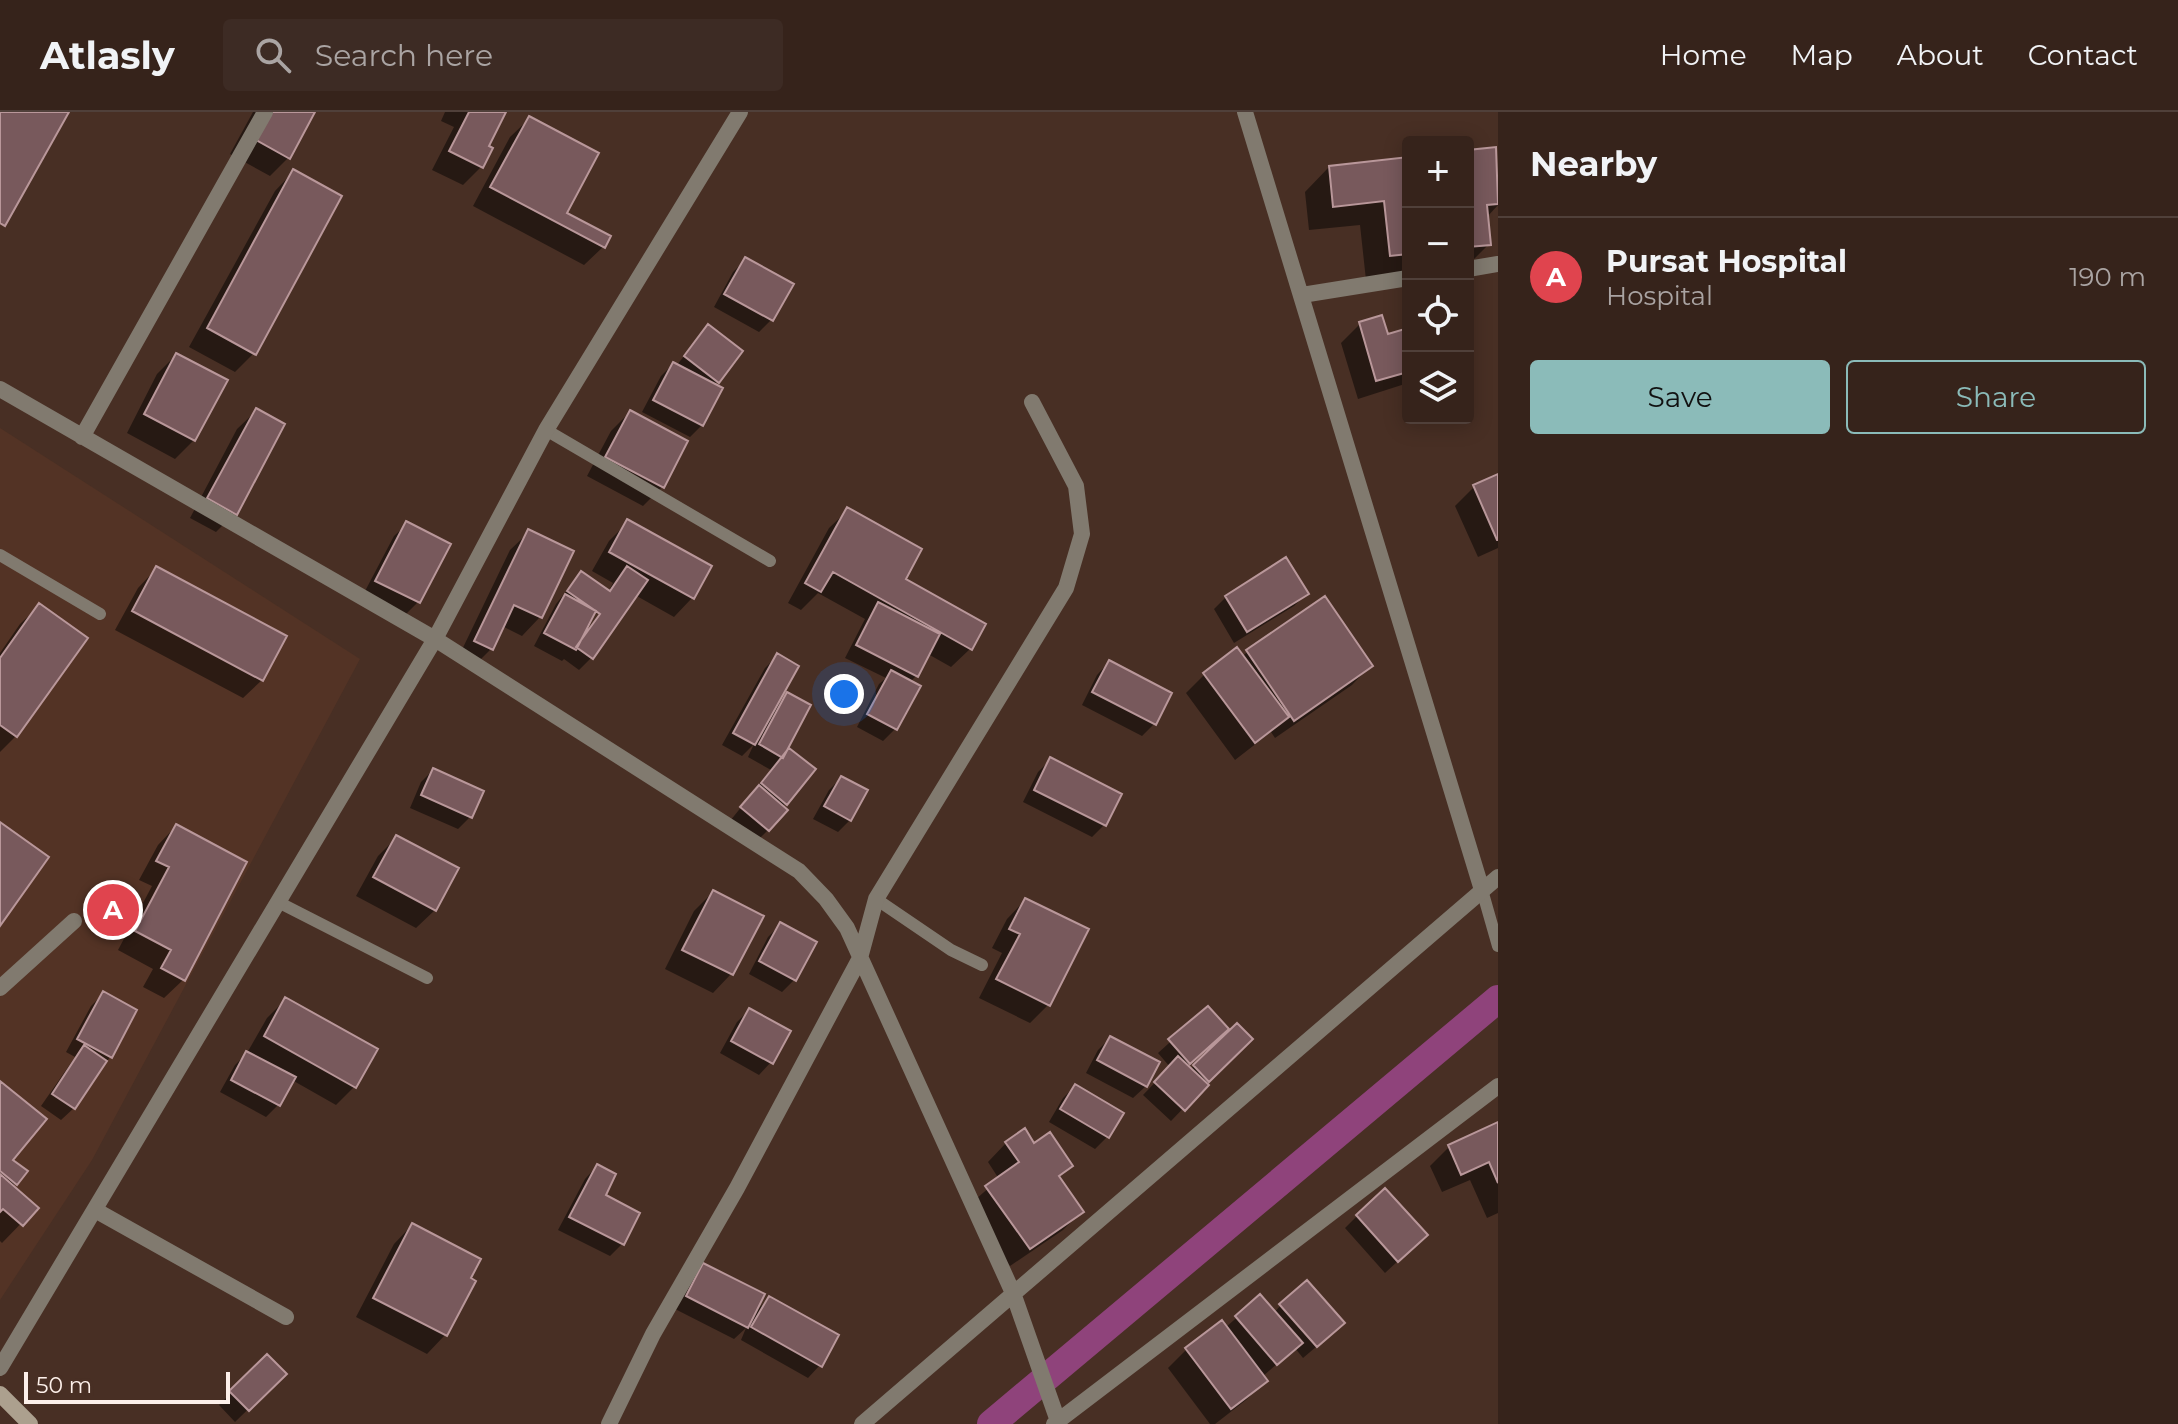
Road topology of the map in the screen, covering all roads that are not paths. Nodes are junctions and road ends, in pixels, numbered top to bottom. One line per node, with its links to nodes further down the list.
1 (265, 112): 11 (street)
2 (740, 112): 10 (street)
3 (1245, 112): 7 (street)
4 (1498, 264): 5 (street)
5 (1474, 268)
6 (1402, 279): 7 (street)
7 (1302, 295): 17 (street)
8 (0, 389): 11 (street)
9 (1032, 402): 18 (street)
10 (546, 430): 13 (lane); 15 (street)
11 (82, 437): 15 (street)
12 (0, 555): 14 (lane)
13 (770, 561)
14 (100, 614)
15 (435, 639): 19 (street); 22 (street)
16 (1498, 877): 17 (street)
17 (1482, 890): 21 (lane); 28 (street)
18 (876, 899): 22 (street); 23 (lane)
19 (278, 902): 24 (lane); 27 (street)
20 (74, 921): 25 (street)
21 (1498, 946)
22 (860, 958): 28 (street); 34 (street)
23 (982, 965)
24 (427, 978)
25 (0, 988)
26 (1498, 1086): 32 (street)
27 (95, 1210): 29 (street); 30 (street)
28 (1013, 1293): 32 (street); 35 (street)
29 (286, 1317)
30 (0, 1368)
31 (0, 1394): 33 (main road)
32 (1057, 1423)
33 (30, 1424)
34 (609, 1424)
35 (862, 1424)

